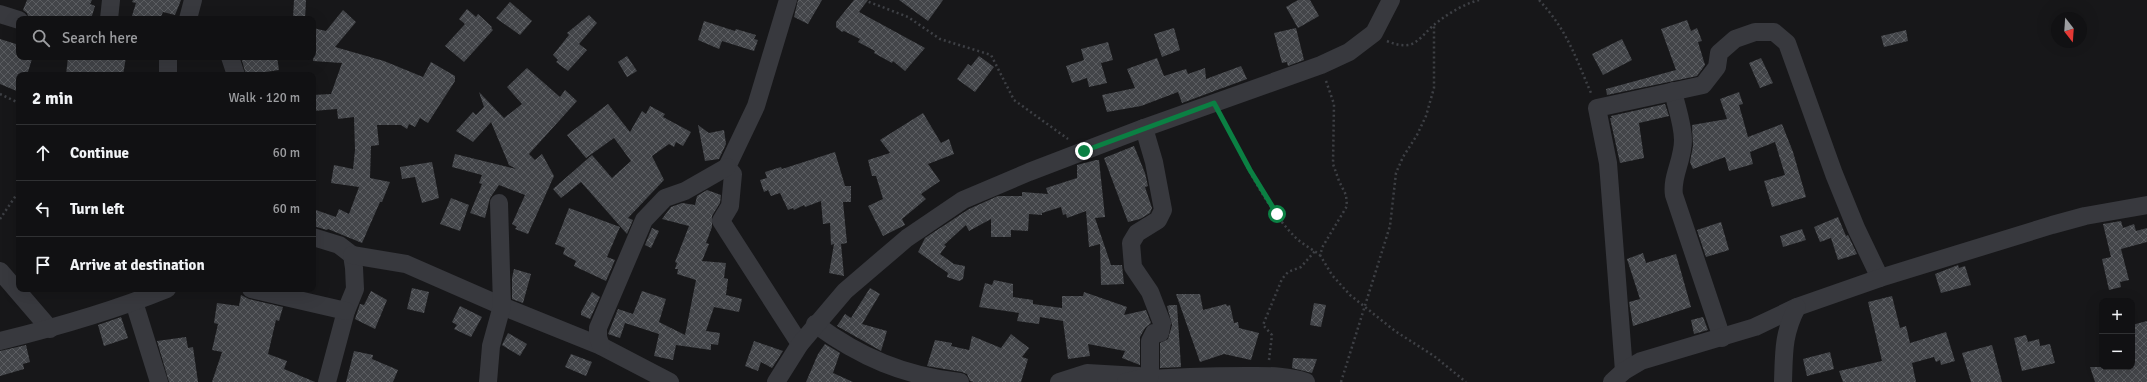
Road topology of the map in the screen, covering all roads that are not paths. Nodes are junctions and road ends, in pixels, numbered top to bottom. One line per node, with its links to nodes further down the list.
1 (111, 0): 6 (street)
2 (192, 0): 7 (street)
3 (788, 0): 15 (street)
4 (1390, 0): 14 (street)
5 (0, 14): 8 (street)
6 (109, 16)
7 (189, 16)
8 (16, 19)
9 (168, 60): 11 (street)
10 (231, 60): 12 (street)
11 (168, 72)
12 (235, 72)
13 (1673, 91): 21 (street); 32 (street); 37 (street)
14 (1144, 128): 30 (street); 36 (street)
15 (728, 167): 34 (street); 35 (street)
16 (499, 203): 27 (street)
17 (2147, 205): 21 (street)
18 (316, 238): 19 (street)
19 (352, 255): 27 (street); 29 (street)
20 (0, 271): 22 (street)
21 (1880, 278): 28 (street)
22 (16, 290)
23 (18, 292): 31 (street)
24 (157, 292): 26 (street)
25 (264, 292): 29 (street)
26 (143, 296): 31 (street); 39 (street)
27 (502, 306): 35 (street); 41 (street)
28 (1798, 307): 32 (street); 47 (street)
29 (346, 311): 40 (street)
30 (815, 324): 34 (street); 44 (street)
31 (50, 329): 33 (street)
32 (1722, 338): 37 (street)
33 (0, 341)
34 (800, 344): 43 (street)
35 (601, 346): 42 (street)
36 (1150, 376): 38 (street); 45 (street)
37 (1618, 376)
38 (1126, 381): 46 (street)
39 (159, 382)
40 (327, 382)
41 (488, 382)
42 (670, 382)
43 (776, 382)
44 (960, 382)
45 (1059, 382)
46 (1306, 382)
47 (1783, 382)

